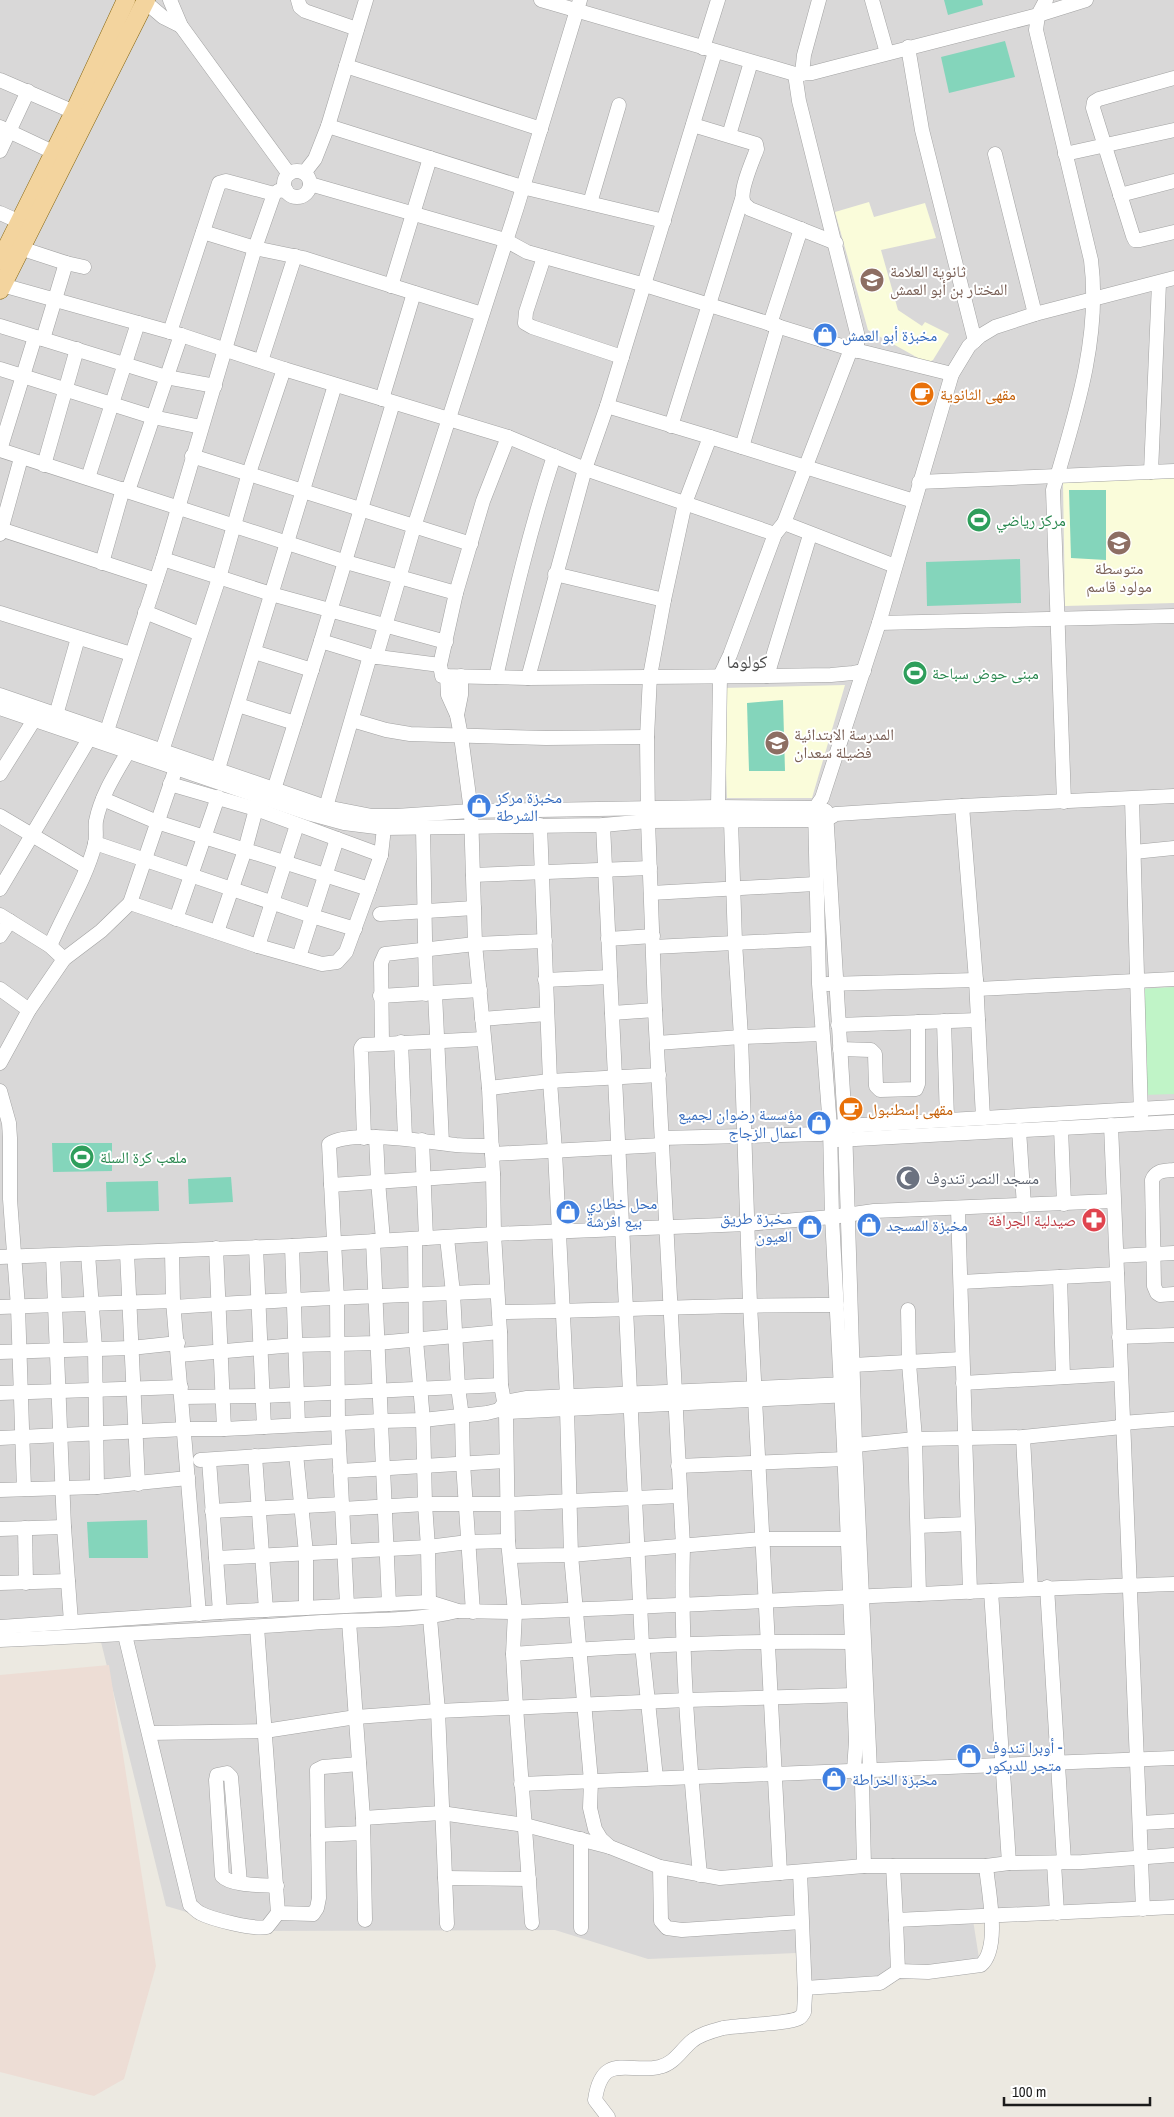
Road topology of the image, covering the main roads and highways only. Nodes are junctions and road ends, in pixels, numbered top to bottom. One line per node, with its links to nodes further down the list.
1 (126, 0): 3 (main road)
2 (145, 1): 4 (main road)
3 (0, 261)
4 (1, 287)

